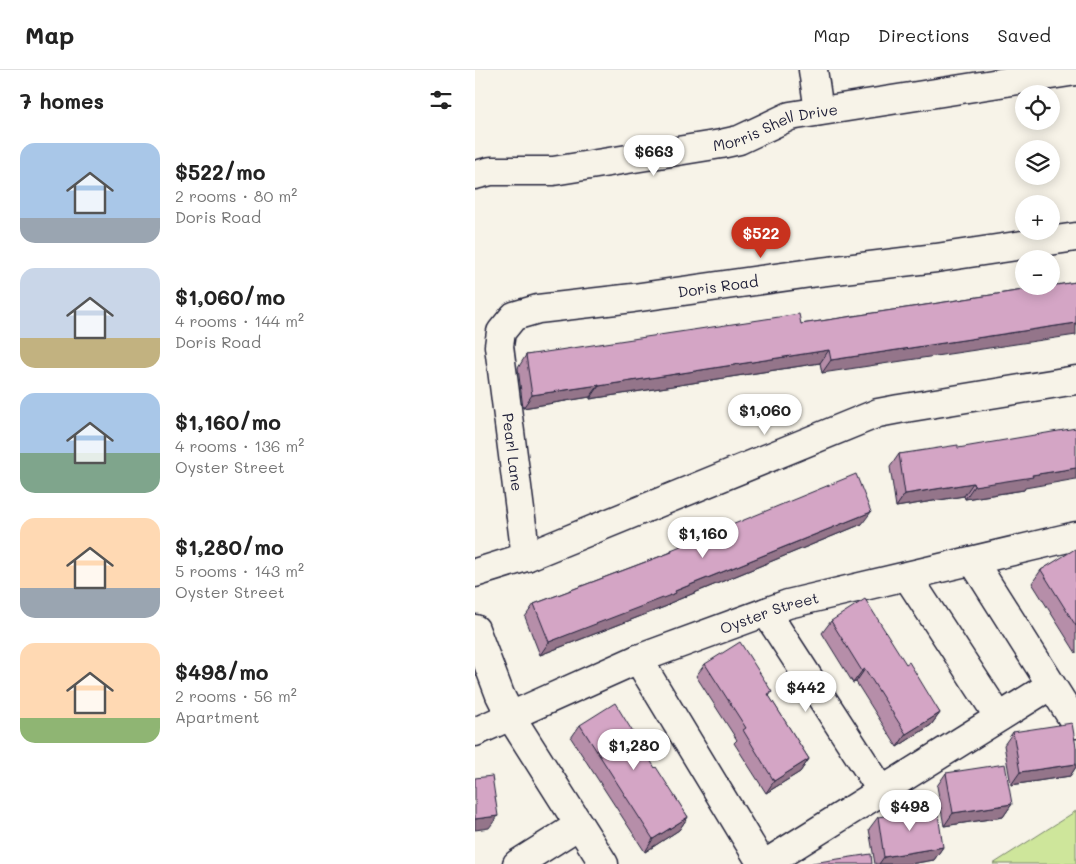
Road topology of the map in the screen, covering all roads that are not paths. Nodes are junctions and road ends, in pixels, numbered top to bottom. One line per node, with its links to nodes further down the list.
1 (813, 70): 3 (street)
2 (1076, 72): 3 (street, Morris Shell Drive)
3 (819, 111): 4 (street, Morris Shell Drive)
4 (475, 174)
5 (1076, 237): 6 (street, Doris Road)
6 (499, 346): 9 (street, Pearl Lane)
7 (1076, 380): 9 (street)
8 (1076, 536): 10 (street, Oyster Street)
9 (527, 557): 11 (street)
10 (973, 561): 12 (street, Oyster Street); 16 (street)
11 (475, 574)
12 (907, 576): 13 (street, Oyster Street); 18 (street)
13 (766, 612): 15 (street, Oyster Street); 21 (street)
14 (475, 629): 17 (street)
15 (638, 659): 17 (street, Oyster Street); 25 (street)
16 (1051, 685): 18 (street); 19 (street)
17 (511, 717): 20 (street, Oyster Street); 22 (street)
18 (999, 717): 21 (street)
19 (1076, 724)
20 (475, 732)
21 (882, 791): 25 (street)
22 (579, 825): 23 (street); 24 (street)
23 (517, 864)
24 (604, 864)
25 (764, 864)

